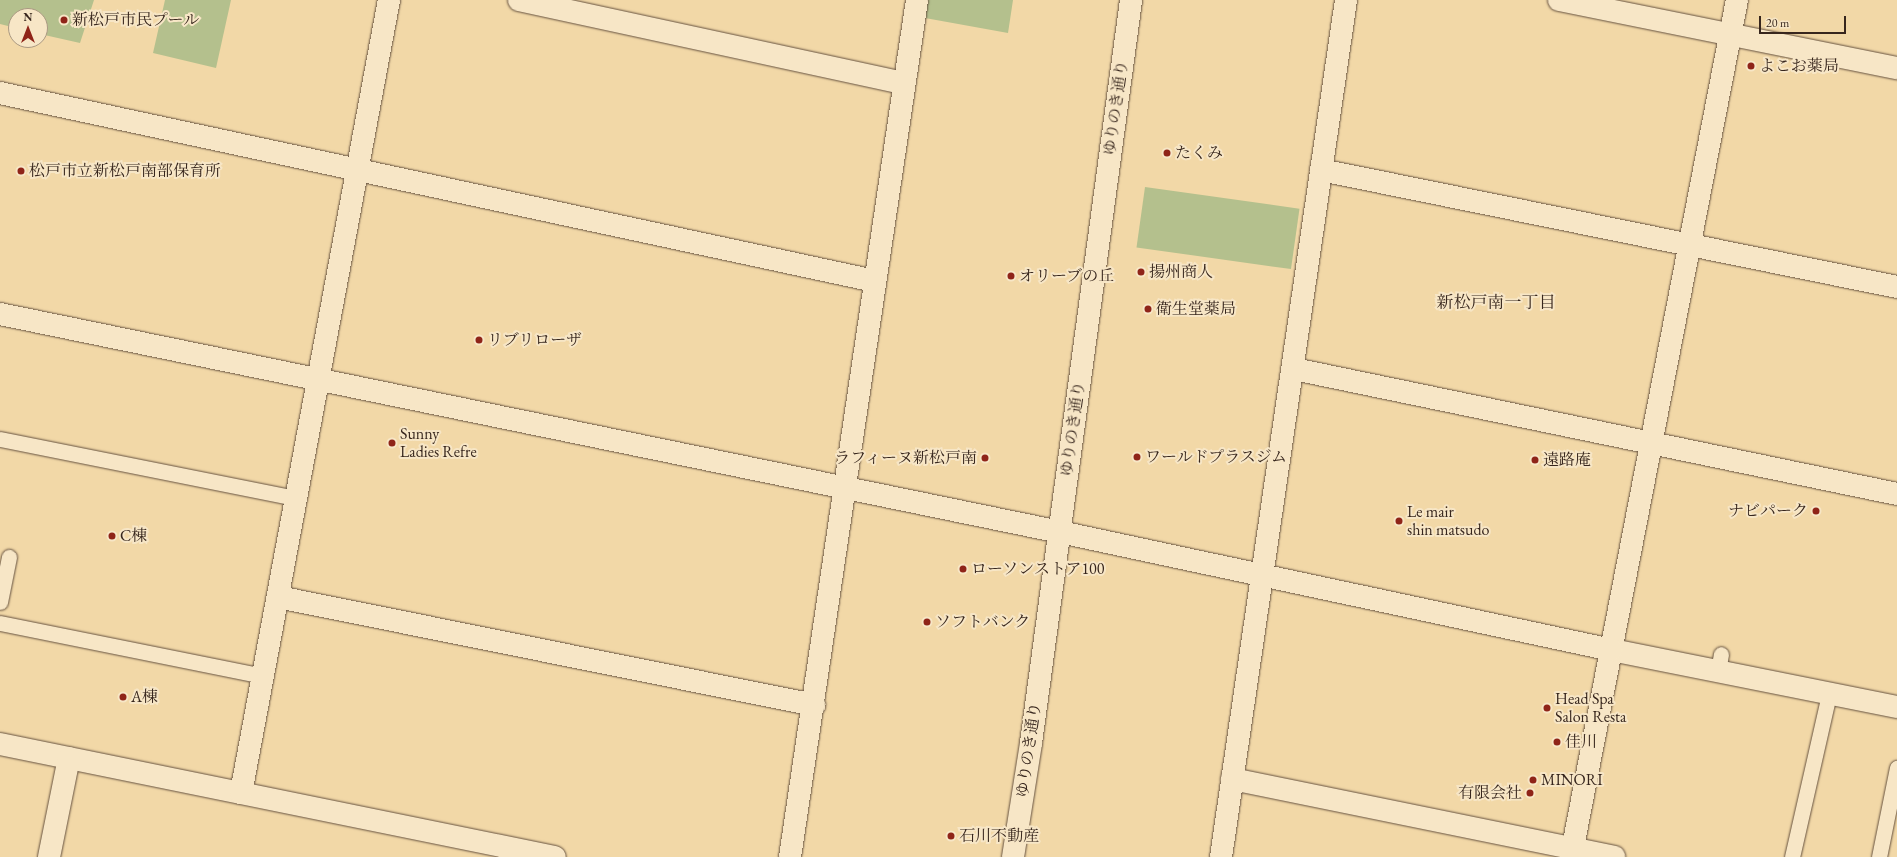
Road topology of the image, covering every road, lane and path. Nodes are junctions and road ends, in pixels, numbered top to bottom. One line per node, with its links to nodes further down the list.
1 (389, 0): 12 (street)
2 (519, 0): 10 (street)
3 (917, 0): 10 (street)
4 (1131, 0): 25 (street, ゆりのき通り)
5 (1346, 0): 13 (street)
6 (1559, 0): 8 (street)
7 (1737, 0): 8 (street)
8 (1730, 34): 9 (street); 14 (street)
9 (1897, 68)
10 (903, 83): 15 (street)
11 (0, 93): 12 (street)
12 (359, 170): 15 (street); 19 (street)
13 (1321, 170): 14 (street); 18 (street)
14 (1689, 244): 16 (street); 21 (street)
15 (875, 281): 22 (street)
16 (1897, 287)
17 (0, 314): 19 (street)
18 (1294, 369): 21 (street); 27 (street)
19 (318, 379): 22 (street); 24 (street)
20 (0, 439): 24 (lane)
21 (1650, 443): 23 (street); 31 (street)
22 (845, 489): 25 (street); 34 (street)
23 (1897, 494)
24 (296, 498): 28 (street)
25 (1060, 532): 27 (street); 45 (street, ゆりのき通り)
26 (9, 557): 29 (lane)
27 (1262, 576): 31 (street); 39 (street)
28 (278, 597): 32 (street); 34 (street)
29 (0, 602)
30 (0, 623): 32 (lane)
31 (1612, 650): 33 (street); 41 (street)
32 (263, 676): 40 (street)
33 (1829, 694): 35 (street); 48 (lane)
34 (814, 705): 44 (street)
35 (1897, 708)
36 (0, 744): 37 (street)
37 (70, 758): 40 (street); 42 (street)
38 (1897, 768): 49 (lane)
39 (1232, 779): 41 (street); 46 (street)
40 (242, 793): 43 (street)
41 (1572, 853): 47 (street)
42 (49, 857)
43 (555, 857)
44 (790, 857)
45 (1013, 857)
46 (1221, 857)
47 (1614, 857)
48 (1792, 857)
49 (1879, 857)

